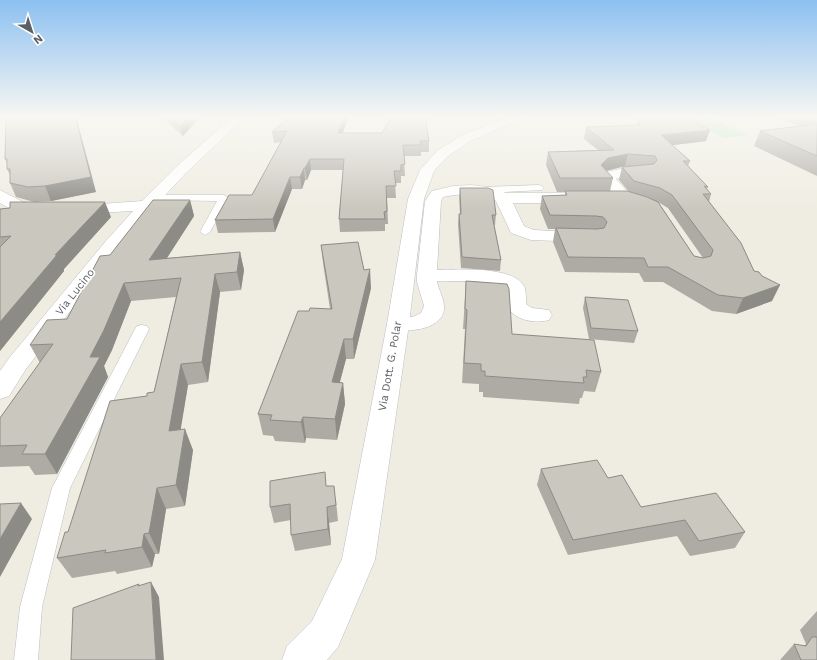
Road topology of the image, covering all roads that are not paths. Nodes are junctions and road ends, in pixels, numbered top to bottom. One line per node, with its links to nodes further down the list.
1 (206, 147): 8 (street, Via Lucino)
2 (453, 147): 13 (street, Via Dott. G. Polar)
3 (645, 172): 7 (street)
4 (539, 188): 5 (lane)
5 (486, 190): 7 (street); 11 (street)
6 (0, 194): 8 (street)
7 (503, 198): 10 (street)
8 (150, 202): 9 (lane); 15 (street, Via Lucino)
9 (205, 232)
10 (593, 237)
11 (427, 275): 12 (street); 13 (street)
12 (541, 315)
13 (398, 324): 17 (street, Via Dott. G. Polar)
14 (142, 329): 16 (lane)
15 (0, 390)
16 (26, 660)
17 (301, 660)

